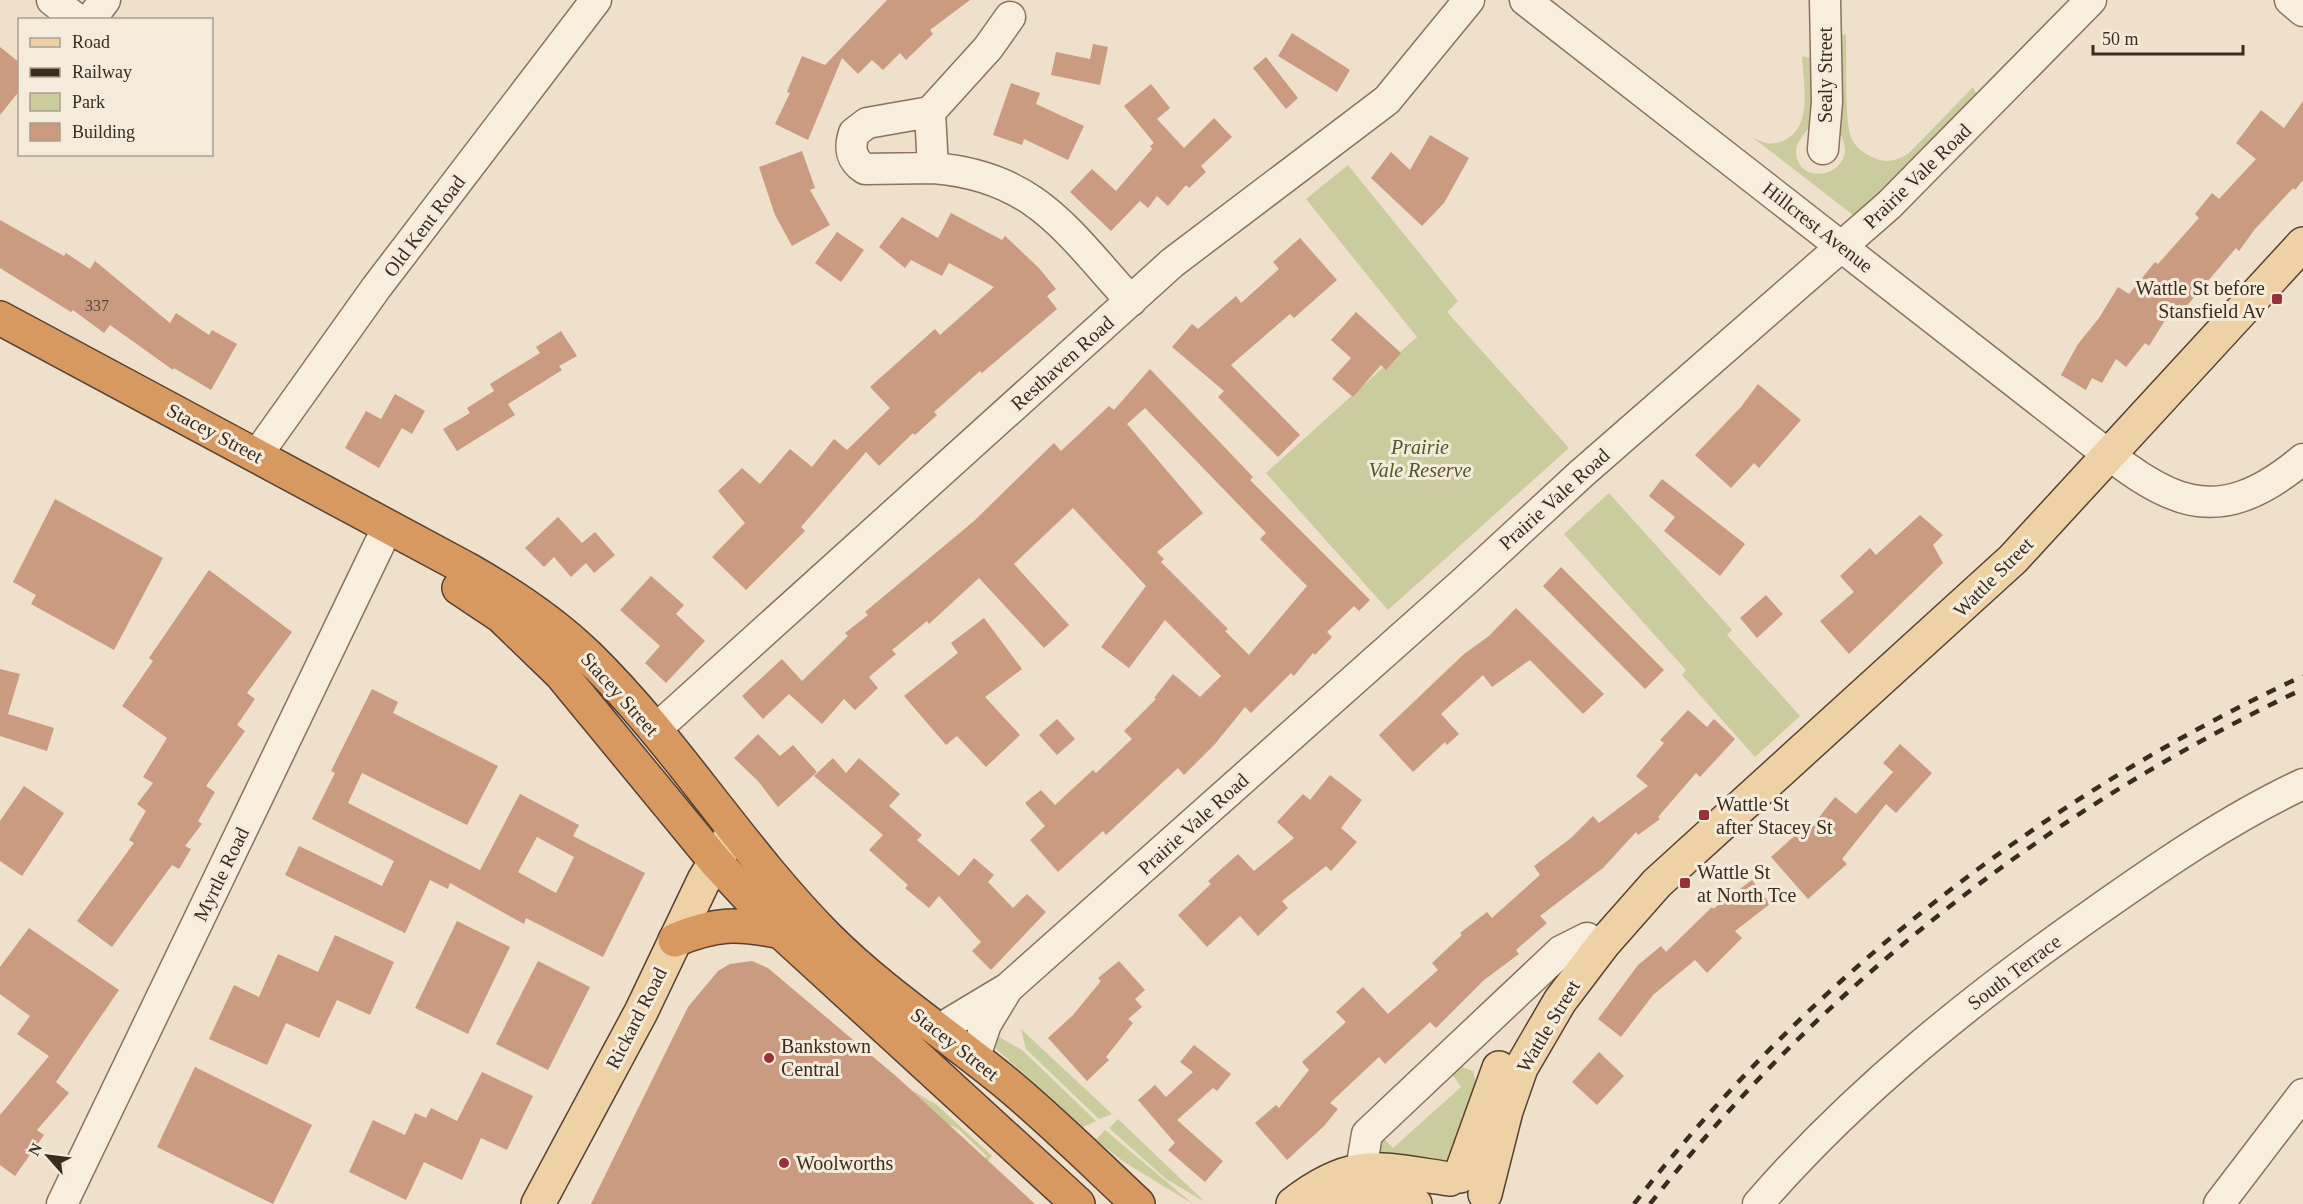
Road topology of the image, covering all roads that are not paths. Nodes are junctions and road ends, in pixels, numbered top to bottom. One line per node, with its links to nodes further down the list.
1 (52, 0): 11 (street)
2 (105, 0): 12 (street)
3 (596, 0): 21 (street, Old Kent Road)
4 (1469, 0): 18 (street, Resthaven Road)
5 (1526, 0): 17 (street, Hillcrest Avenue)
6 (1825, 0): 14 (street, Sealy Street)
7 (2091, 0): 17 (street, Prairie Vale Road)
8 (2290, 0): 9 (street)
9 (2303, 11)
10 (1010, 17): 13 (street)
11 (75, 18)
12 (92, 18)
13 (930, 112): 15 (street); 15 (street)
14 (1823, 149)
15 (933, 168): 18 (street)
16 (2303, 244): 22 (main road, Wattle Street)
17 (1843, 246): 22 (street, Hillcrest Avenue); 33 (street, Prairie Vale Road)
18 (1131, 301): 25 (street, Resthaven Road)
19 (0, 318): 21 (highway, Stacey Street)
20 (0, 342): 24 (highway, Stacey Street)
21 (257, 455): 25 (highway, Stacey Street)
22 (2110, 456): 23 (street, Hillcrest Avenue); 29 (main road, Wattle Street)
23 (2299, 464)
24 (380, 543): 28 (highway, Stacey Street); 42 (street, Myrtle Road)
25 (655, 730): 27 (highway, Stacey Street)
26 (2303, 784): 48 (street, South Terrace)
27 (734, 831): 28 (main road, Rickard Road); 34 (highway, Stacey Street)
28 (715, 861): 30 (highway, Stacey Street); 32 (main road, Rickard Road)
29 (1657, 882): 31 (main road, Wattle Street); 40 (main road, Wattle Street)
30 (781, 932): 32 (highway); 44 (highway, Stacey Street)
31 (1587, 938): 35 (street, Wattle Street); 37 (main road, Wattle Street)
32 (675, 940): 43 (main road, Rickard Road)
33 (1008, 988): 34 (street, Prairie Vale Road); 36 (street, Prairie Vale Road)
34 (938, 1030): 36 (highway, Stacey Street)
35 (1459, 1049): 37 (street, Wattle Street); 39 (street, Wattle Street)
36 (974, 1059): 45 (highway, Stacey Street)
37 (1491, 1087): 40 (main road, Wattle Street)
38 (2303, 1094): 49 (street)
39 (1361, 1170): 40 (main road); 46 (main road)
40 (1464, 1192)
41 (1405, 1202): 47 (main road)
42 (62, 1204)
43 (538, 1204)
44 (1078, 1204)
45 (1138, 1204)
46 (1293, 1204)
47 (1331, 1204)
48 (1758, 1204)
49 (2219, 1204)

